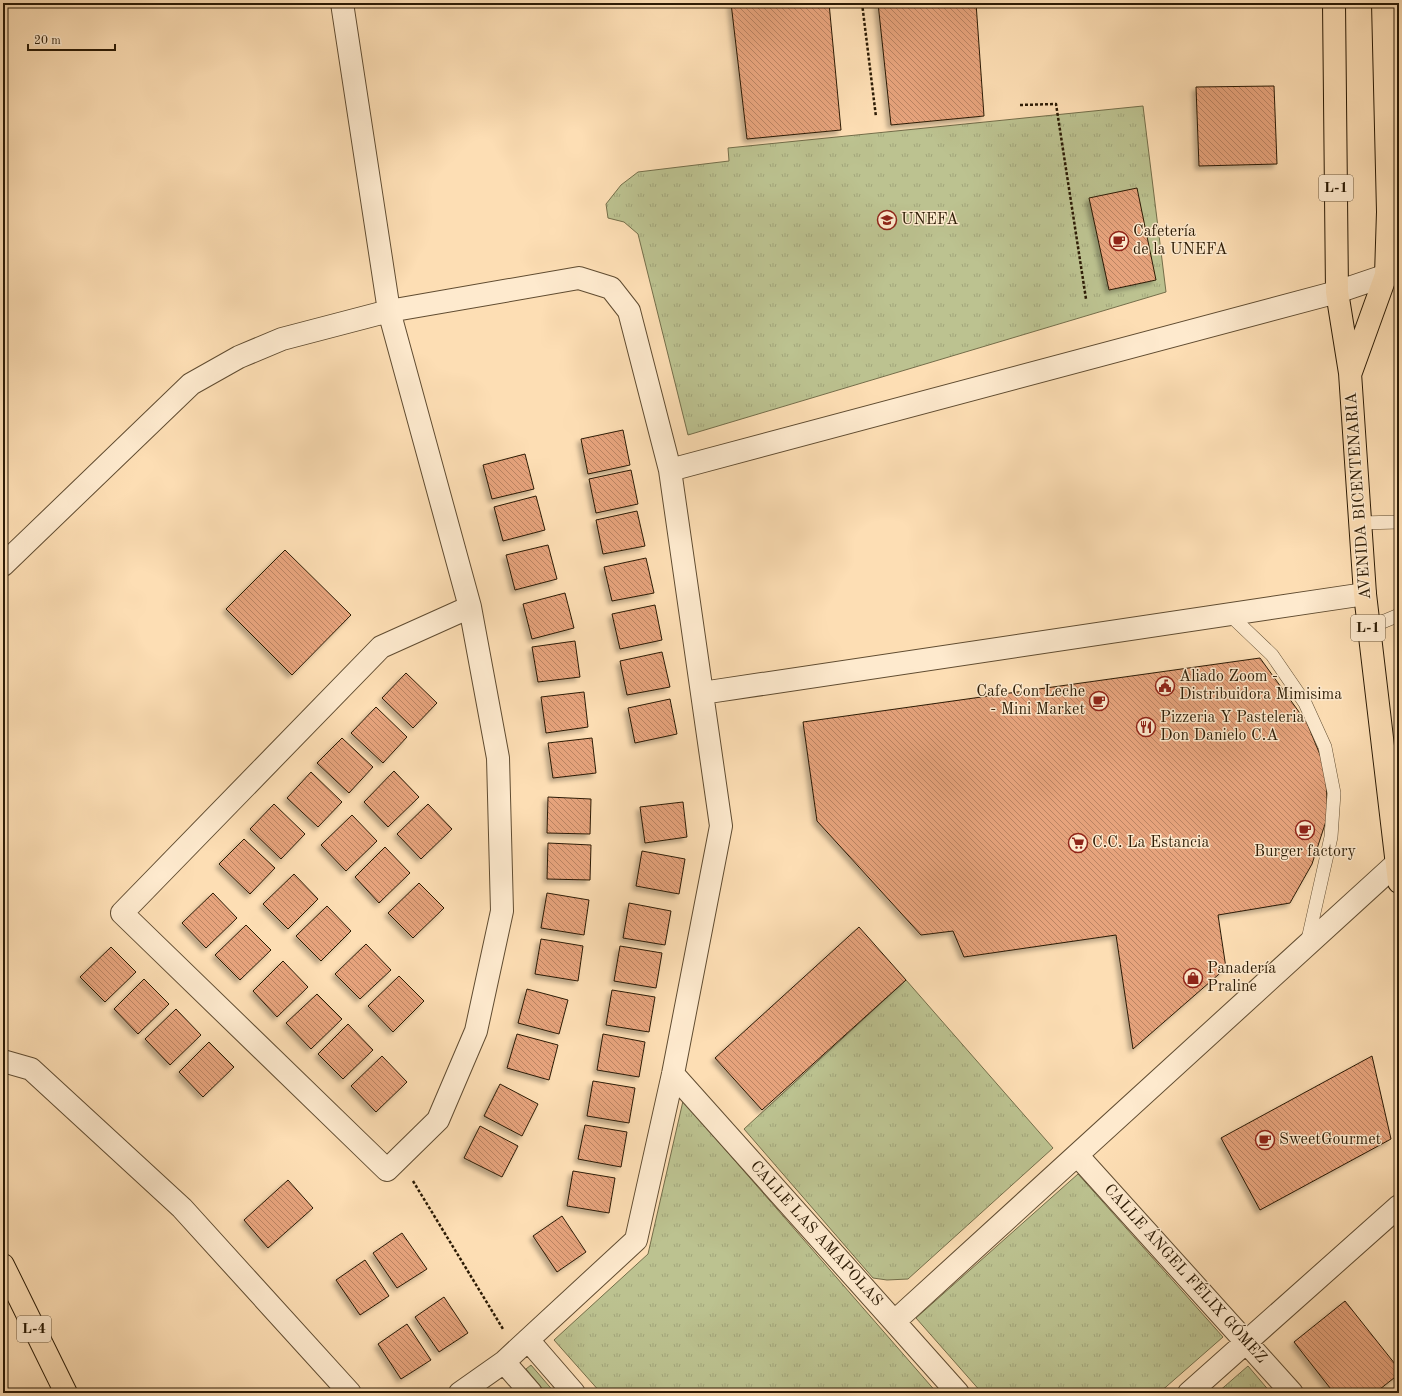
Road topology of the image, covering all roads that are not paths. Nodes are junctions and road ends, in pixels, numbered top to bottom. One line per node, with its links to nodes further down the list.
1 (342, 3): 6 (street)
2 (1334, 3): 5 (main road, AVENIDA BICENTENARIA / L-1)
3 (1383, 3): 4 (main road, AVENIDA BICENTENARIA / L-1)
4 (1393, 273): 5 (street); 7 (main road, AVENIDA BICENTENARIA / L-1)
5 (1337, 292): 7 (main road, AVENIDA BICENTENARIA / L-1); 8 (street)
6 (389, 311): 8 (street); 11 (street); 13 (street)
7 (1350, 373): 10 (main road, AVENIDA BICENTENARIA / L-1)
8 (670, 470): 17 (street)
9 (1399, 522): 10 (lane)
10 (1360, 523): 12 (main road, AVENIDA BICENTENARIA / L-1)
11 (3, 565)
12 (1365, 594): 14 (street); 16 (main road, AVENIDA BICENTENARIA / L-1)
13 (470, 607): 13 (street)
14 (1229, 614): 17 (street); 19 (lane)
15 (1399, 615): 16 (lane)
16 (1368, 628): 18 (main road, AVENIDA BICENTENARIA / L-1)
17 (702, 693): 21 (street)
18 (1398, 872): 19 (street)
19 (1306, 946): 22 (street)
20 (3, 1061): 29 (street)
21 (673, 1074): 25 (street, CALLE LAS AMAPOLAS); 27 (street)
22 (1077, 1155): 25 (street); 26 (street, CALLE ÁNGEL FÉLIX GÓMEZ)
23 (1399, 1206): 26 (street)
24 (3, 1265): 28 (main road, L-4)
25 (895, 1321): 33 (street, CALLE LAS AMAPOLAS)
26 (1247, 1343): 34 (street); 35 (street, CALLE ÁNGEL FÉLIX GÓMEZ)
27 (516, 1351): 30 (street); 31 (street); 32 (street)
28 (66, 1393)
29 (350, 1393)
30 (460, 1393)
31 (531, 1393)
32 (574, 1393)
33 (958, 1393)
34 (1189, 1393)
35 (1292, 1393)

